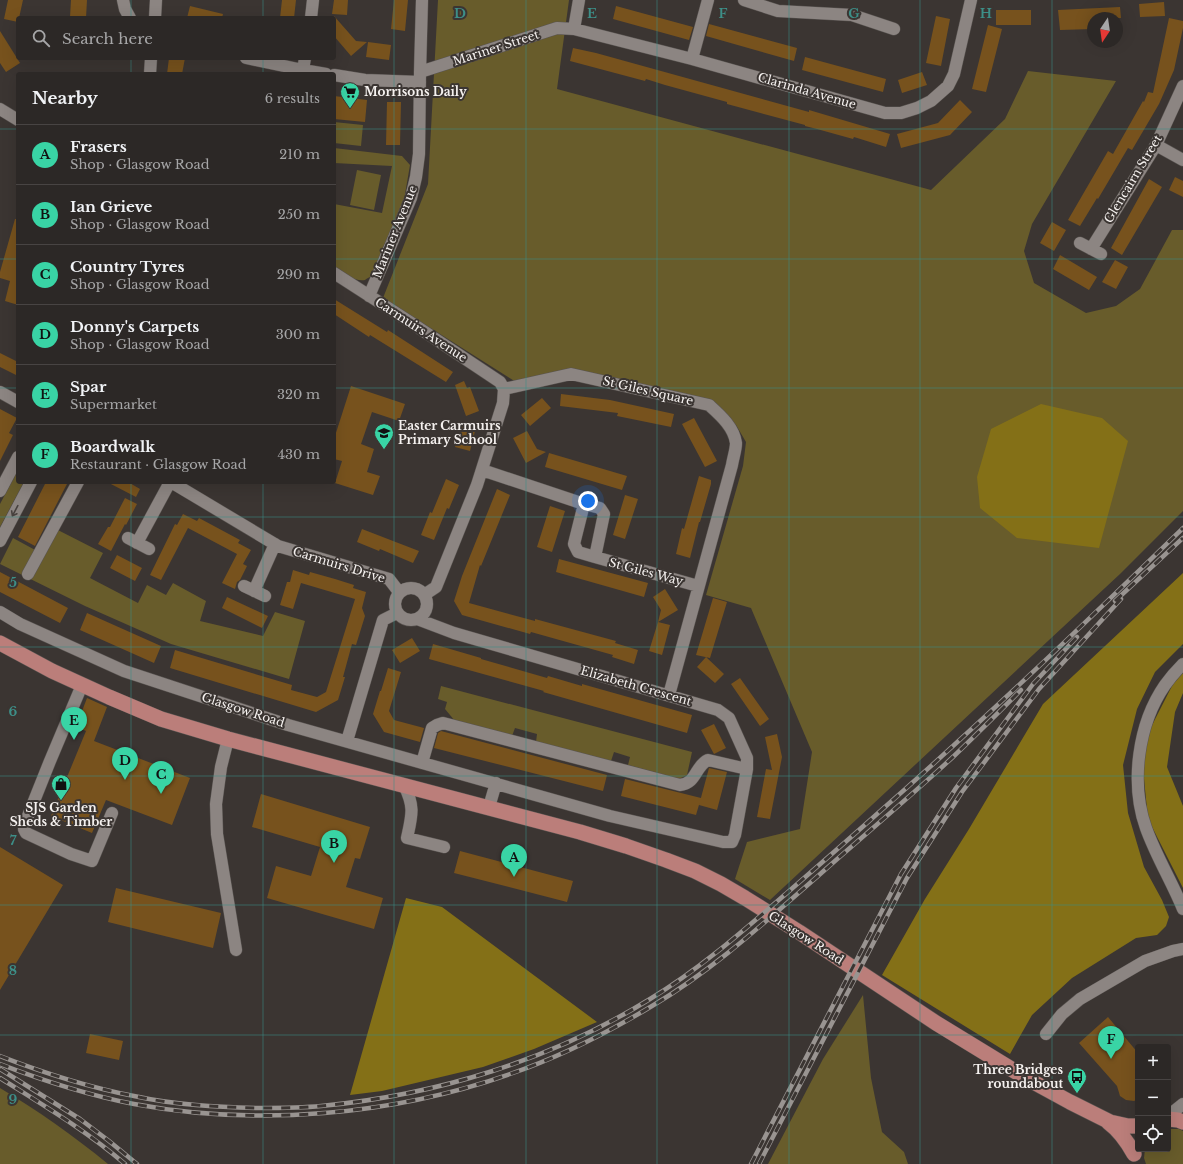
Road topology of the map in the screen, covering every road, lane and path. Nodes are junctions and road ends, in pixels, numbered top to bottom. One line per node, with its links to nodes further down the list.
1 (123, 0): 9 (street)
2 (156, 0): 10 (street)
3 (313, 0): 11 (street)
4 (422, 0): 22 (street, Mariner Avenue)
5 (579, 0): 12 (street)
6 (708, 0): 14 (street)
7 (744, 0): 13 (street)
8 (970, 0): 14 (street, Clarinda Avenue)
9 (129, 16)
10 (154, 16)
11 (311, 16)
12 (574, 29): 14 (street, Clarinda Avenue); 22 (street, Mariner Street)
13 (894, 29)
14 (692, 59)
15 (151, 60): 19 (street)
16 (256, 60): 18 (street)
17 (305, 60): 18 (street)
18 (303, 70): 20 (street)
19 (150, 72)
20 (314, 72)
21 (336, 75): 22 (street, Mariner Street)
22 (420, 77): 30 (street, Mariner Avenue)
23 (1183, 86): 26 (street, Glencairn Street)
24 (0, 110): 25 (street)
25 (16, 119)
26 (1156, 145): 27 (street); 28 (street, Glencairn Street)
27 (1183, 160)
28 (1091, 249)
29 (336, 275): 30 (street, Carmuirs Avenue)
30 (369, 296): 31 (street, Carmuirs Avenue)
31 (504, 389): 35 (street); 47 (street, St Giles Square)
32 (0, 392): 33 (street)
33 (16, 401)
34 (16, 462): 40 (street)
35 (482, 470): 41 (street, St Giles Way); 49 (street)
36 (30, 484): 42 (street, one-way to 42)
37 (77, 484): 46 (street)
38 (169, 484): 44 (street, Carmuirs Drive)
39 (173, 484): 43 (street, Carmuirs Drive)
40 (0, 491)
41 (584, 504): 45 (street, St Giles Way); 45 (street, St Giles Way)
42 (0, 541)
43 (275, 544): 48 (street, Carmuirs Drive); 50 (street)
44 (149, 549)
45 (594, 557): 47 (street, St Giles Way)
46 (28, 574)
47 (698, 586): 57 (street, St Giles Square)
48 (399, 592): 49 (street); 52 (street)
49 (424, 595): 53 (street)
50 (265, 596)
51 (0, 612): 59 (street, Glasgow Road)
52 (396, 613): 53 (street); 59 (street)
53 (417, 619): 57 (street, Elizabeth Crescent)
54 (0, 643): 56 (main road, Glasgow Road)
55 (1183, 664): 68 (street)
56 (82, 685): 58 (main road, Glasgow Road); 65 (street)
57 (668, 695): 61 (street, Elizabeth Crescent)
58 (228, 738): 63 (main road, Glasgow Road); 70 (street)
59 (347, 741): 60 (street, Glasgow Road)
60 (422, 763): 61 (street); 62 (street, Glasgow Road)
61 (747, 769): 66 (street, Elizabeth Crescent)
62 (496, 783): 64 (street); 66 (street, Glasgow Road)
63 (404, 785): 64 (main road, Glasgow Road); 67 (street)
64 (488, 807): 74 (main road, Glasgow Road)
65 (112, 813)
66 (732, 842)
67 (444, 847)
68 (1183, 909)
69 (1183, 949): 71 (street)
70 (236, 950)
71 (1046, 1034)
72 (1183, 1104): 73 (street)
73 (1171, 1114)
74 (1102, 1118): 77 (main road); 79 (main road)
75 (1171, 1119): 76 (main road)
76 (1183, 1122)
77 (1135, 1126)
78 (1135, 1145): 79 (main road)
79 (1134, 1159)

